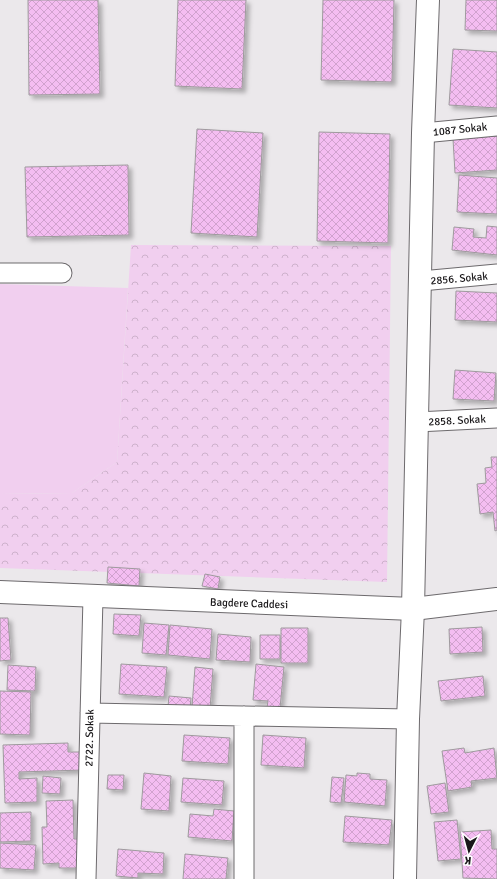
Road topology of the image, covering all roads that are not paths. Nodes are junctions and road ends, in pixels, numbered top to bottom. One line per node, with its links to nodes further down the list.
1 (428, 0): 3 (street)
2 (497, 126): 3 (street, 1087 Sokak)
3 (423, 133): 7 (street)
4 (0, 273): 5 (street)
5 (62, 273)
6 (497, 274): 7 (street, 2856. Sokak)
7 (420, 281): 9 (street)
8 (497, 418): 9 (street, 2858. Sokak)
9 (417, 422): 13 (street)
10 (0, 592): 11 (street, Bagdere Caddesi)
11 (93, 597): 13 (street, Bagdere Caddesi); 14 (street, 2722. Sokak)
12 (497, 599): 13 (street, Bagdere Caddesi)
13 (413, 609): 16 (street)
14 (90, 713): 15 (street); 17 (street, 2722. Sokak)
15 (244, 716): 16 (street); 18 (street)
16 (408, 719): 19 (street)
17 (86, 879)
18 (244, 879)
19 (405, 879)

